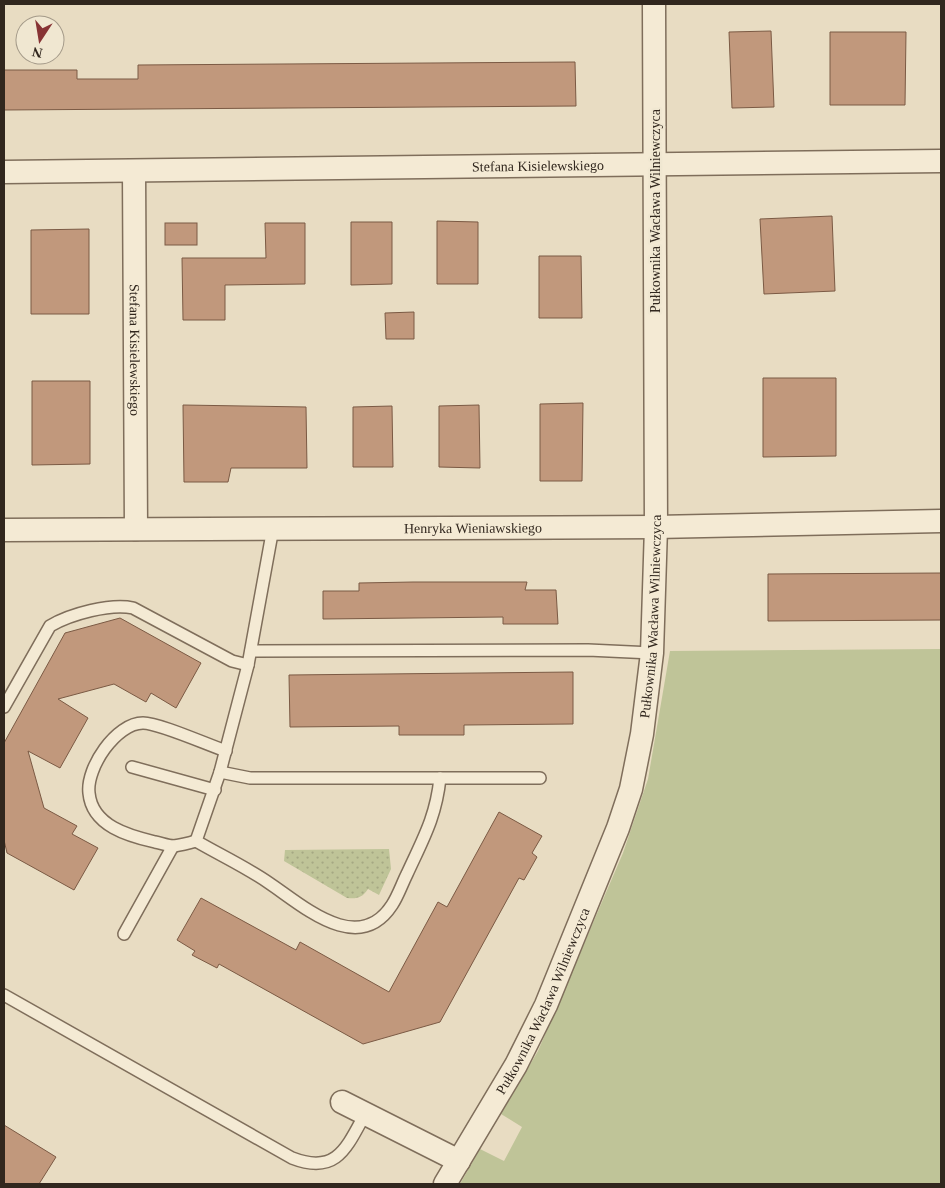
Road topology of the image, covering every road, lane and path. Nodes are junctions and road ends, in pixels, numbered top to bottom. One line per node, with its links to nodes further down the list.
1 (654, 4): 3 (street, Pułkownika Wacława Wilniewczyca)
2 (941, 161): 3 (street, Stefana Kisielewskiego)
3 (655, 162): 4 (street, Stefana Kisielewskiego); 7 (street, Pułkownika Wacława Wilniewczyca)
4 (134, 171): 5 (street, Stefana Kisielewskiego); 9 (street, Stefana Kisielewskiego)
5 (4, 172)
6 (941, 520): 7 (street, Henryka Wieniawskiego)
7 (656, 527): 8 (street, Henryka Wieniawskiego); 12 (street, Pułkownika Wacława Wilniewczyca)
8 (273, 528): 9 (street, Henryka Wieniawskiego); 11 (lane)
9 (136, 529): 10 (street, Henryka Wieniawskiego)
10 (4, 530)
11 (252, 651): 12 (lane); 13 (lane)
12 (652, 653): 27 (street, Pułkownika Wacława Wilniewczyca)
13 (248, 666): 14 (lane); 15 (lane)
14 (4, 707)
15 (226, 752): 17 (lane); 22 (lane)
16 (132, 767): 20 (lane)
17 (220, 772): 18 (lane); 20 (lane)
18 (440, 778): 19 (lane); 21 (lane)
19 (540, 778)
20 (215, 790): 21 (lane)
21 (196, 841): 22 (lane)
22 (173, 846): 23 (lane)
23 (124, 934)
24 (4, 995): 26 (lane)
25 (342, 1102): 26 (street)
26 (365, 1114): 27 (street)
27 (459, 1161): 28 (street, Pułkownika Wacława Wilniewczyca)
28 (445, 1184)

